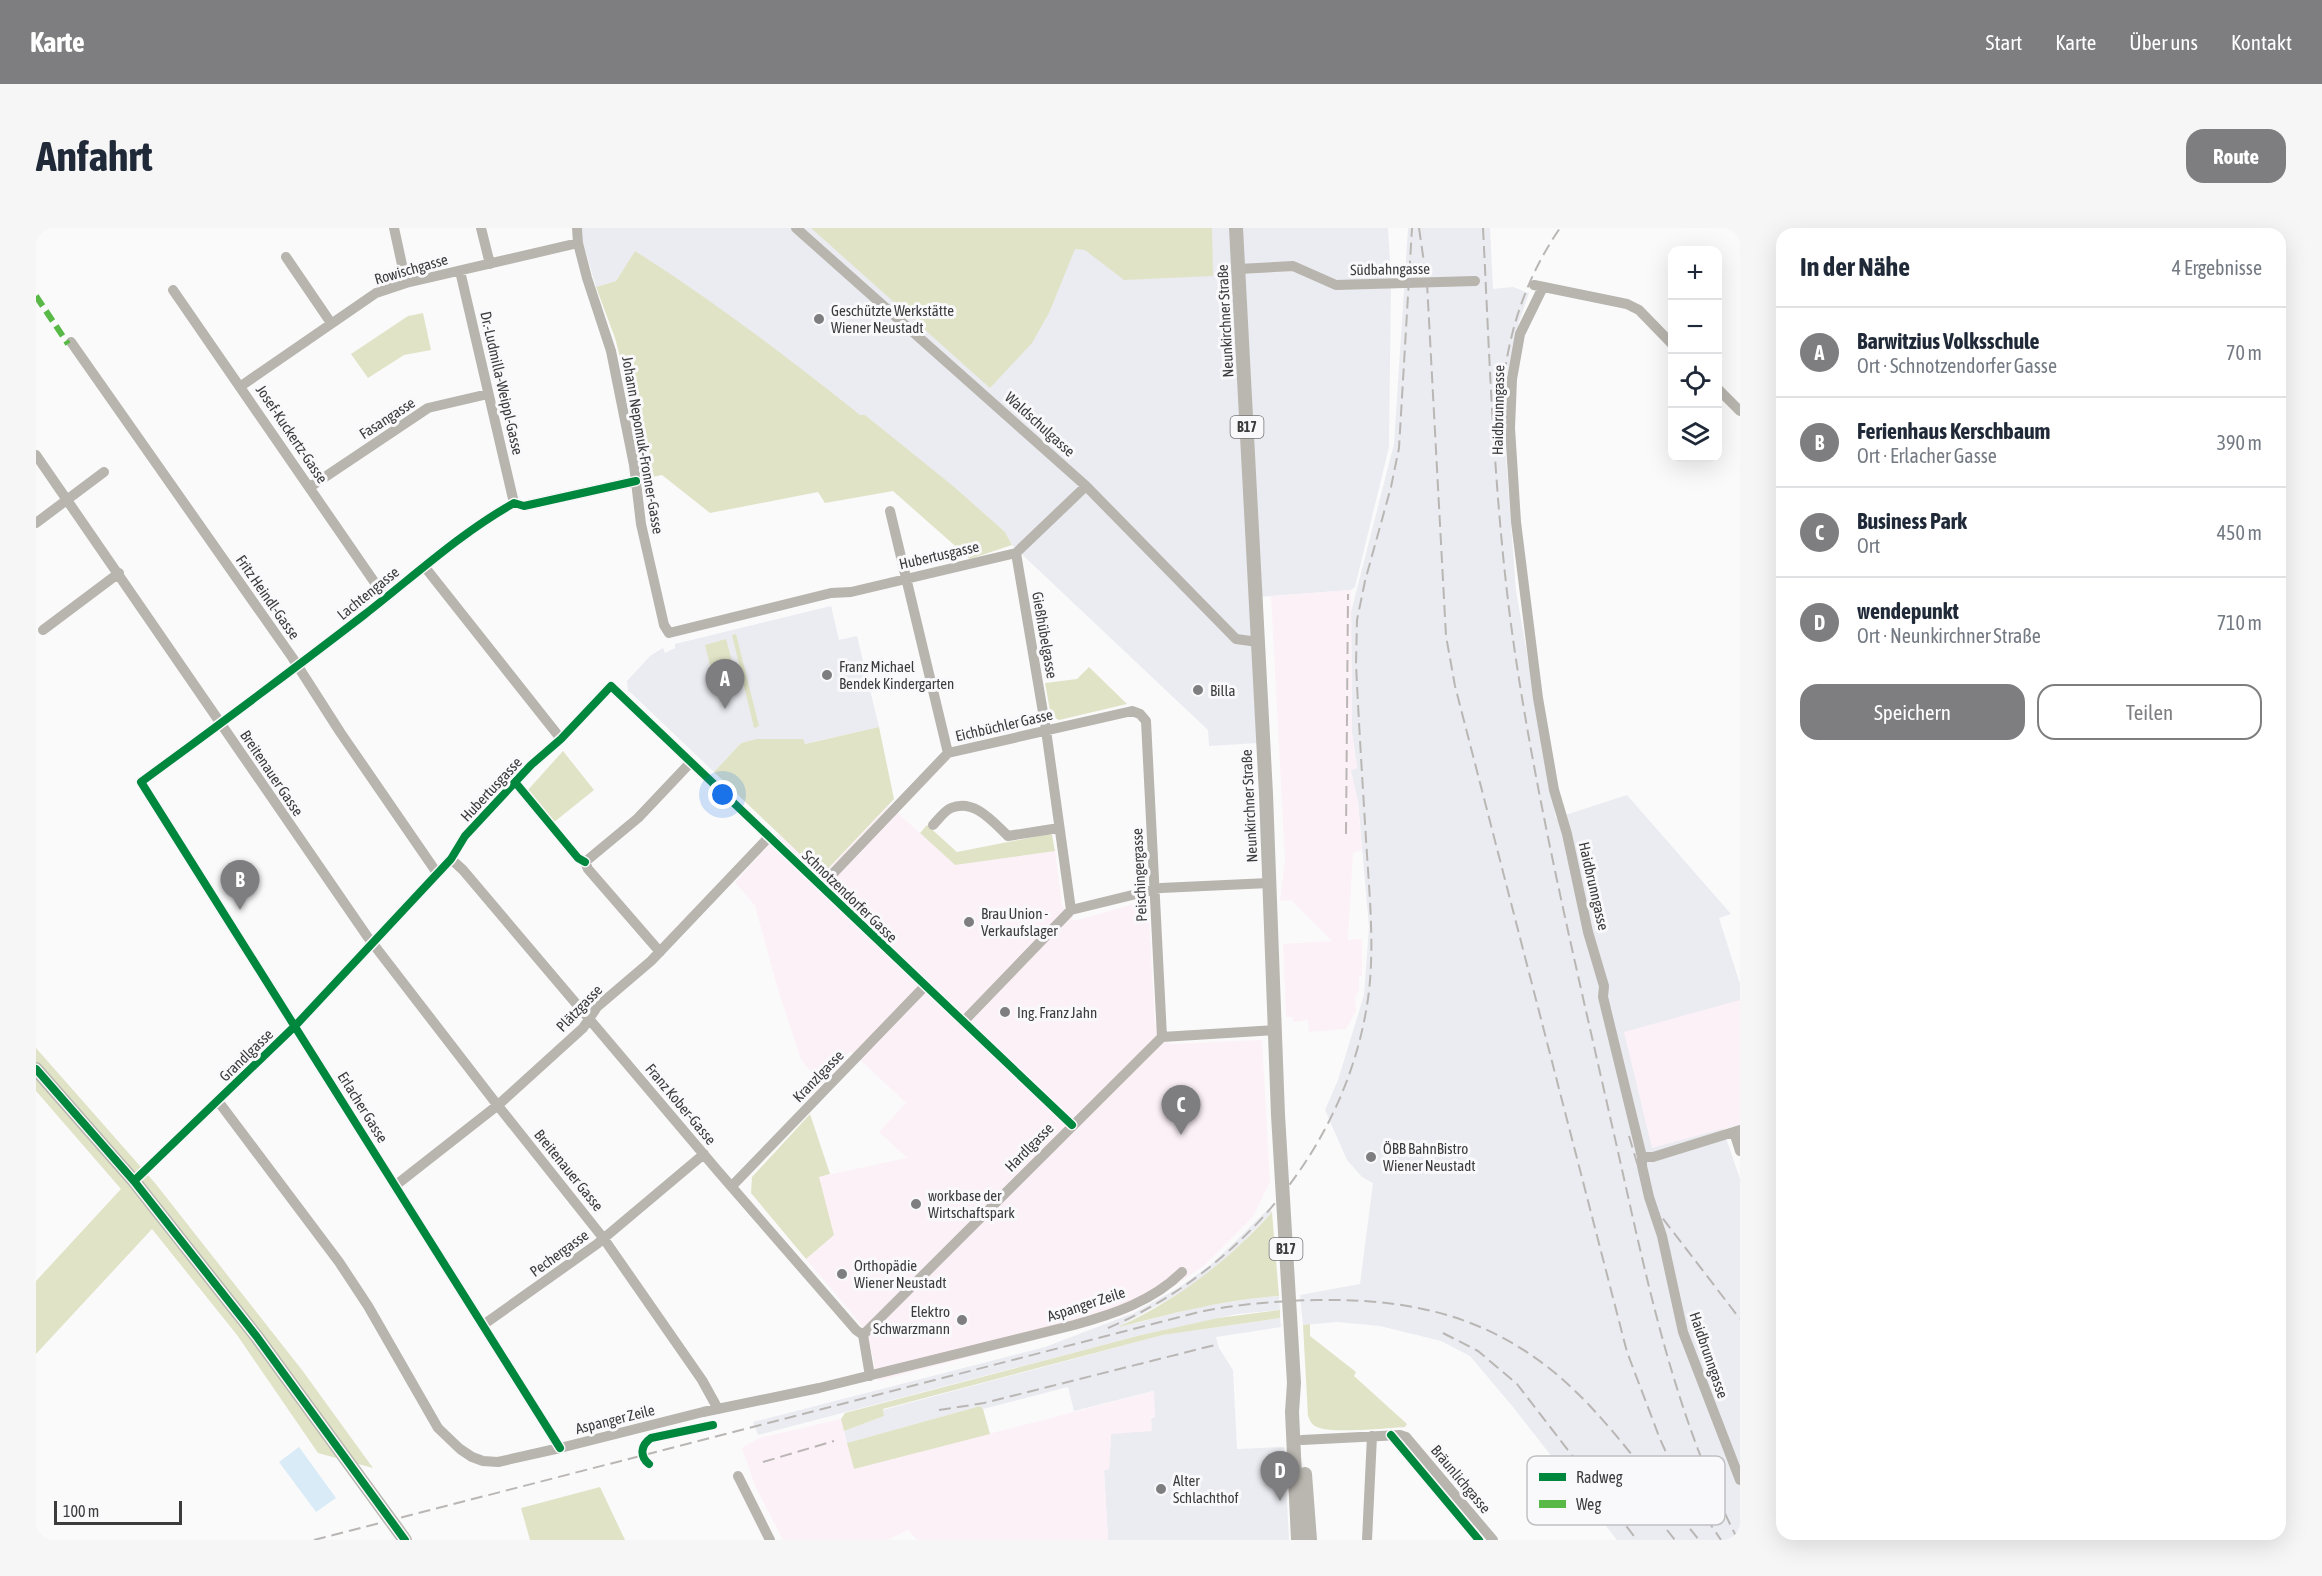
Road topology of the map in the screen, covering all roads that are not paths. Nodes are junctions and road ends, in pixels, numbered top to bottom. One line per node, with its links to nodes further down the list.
1 (394, 228): 12 (street)
2 (481, 228): 8 (street)
3 (576, 228): 6 (street, Johann Nepomuk-Fronner-Gasse)
4 (796, 228): 24 (street, Waldschulgasse)
5 (1236, 228): 9 (main road, Neunkirchner Straße / B17)
6 (578, 243): 8 (street, Rowischgasse); 23 (street, Johann Nepomuk-Fronner-Gasse)
7 (286, 257): 14 (street)
8 (490, 264): 10 (street, Rowischgasse)
9 (1238, 269): 11 (street, Südbahngasse); 37 (main road, Neunkirchner Straße / B17)
10 (460, 271): 12 (street, Rowischgasse); 19 (street, Dr.-Ludmilla-Weippl-Gasse)
11 (1475, 281)
12 (406, 283): 14 (street, Rowischgasse)
13 (173, 290): 17 (street, Josef-Kuckertz-Gasse)
14 (331, 323): 17 (street, Rowischgasse)
15 (1668, 340): 71 (street, Haidbrunngasse)
16 (71, 342): 38 (street, Fritz Heindl-Gasse)
17 (241, 386): 25 (street, Josef-Kuckertz-Gasse)
18 (1722, 393): 20 (street)
19 (488, 394): 25 (street, Fasangasse); 27 (street, Dr.-Ludmilla-Weippl-Gasse)
20 (1740, 411)
21 (36, 455): 26 (street, Breitenauer Gasse)
22 (104, 472): 26 (street)
23 (636, 481): 27 (street, Lachtengasse); 36 (street, Johann Nepomuk-Fronner-Gasse)
24 (1086, 486): 30 (street); 37 (street, Waldschulgasse)
25 (310, 487): 34 (street, Josef-Kuckertz-Gasse)
26 (68, 499): 29 (street); 32 (street, Breitenauer Gasse)
27 (514, 503): 31 (street, Lachtengasse)
28 (890, 511): 33 (street)
29 (36, 524)
30 (1016, 553): 33 (street, Hubertusgasse); 42 (street, Gießhübelgasse)
31 (424, 566): 34 (street, Lachtengasse); 43 (street)
32 (119, 573): 35 (street); 41 (street, Breitenauer Gasse)
33 (907, 578): 36 (street, Hubertusgasse); 44 (street)
34 (384, 596): 38 (street, Lachtengasse)
35 (43, 630)
36 (669, 633)
37 (1258, 642): 52 (main road, Neunkirchner Straße / B17)
38 (297, 665): 41 (street, Lachtengasse); 51 (street, Fritz Heindl-Gasse)
39 (611, 686): 43 (street, Hubertusgasse); 45 (street, Schnotzendorfer Gasse)
40 (1140, 714): 42 (street, Eichbüchler Gasse); 54 (street, Peischingergasse)
41 (221, 723): 46 (street, Lachtengasse); 56 (street, Breitenauer Gasse)
42 (1046, 730): 44 (street, Eichbüchler Gasse); 48 (street, Gießhübelgasse)
43 (561, 739): 50 (street, Hubertusgasse)
44 (948, 753): 53 (street, Eichbüchler Gasse)
45 (690, 763): 49 (street, Schnotzendorfer Gasse); 57 (street)
46 (141, 782): 61 (street, Erlacher Gasse)
47 (933, 825): 48 (street)
48 (1059, 828): 55 (street, Gießhübelgasse)
49 (769, 837): 53 (street, Schnotzendorfer Gasse); 57 (street, Plätzgasse)
50 (451, 859): 51 (street, Hubertusgasse); 59 (street, Franz Kober-Gasse)
51 (436, 873): 56 (street, Hubertusgasse)
52 (1269, 883): 54 (street); 62 (main road, Neunkirchner Straße / B17)
53 (821, 886): 58 (street, Schnotzendorfer Gasse)
54 (1155, 889): 55 (street); 63 (street, Peischingergasse)
55 (1071, 910): 60 (street)
56 (372, 943): 61 (street, Grandlgasse); 66 (street, Breitenauer Gasse)
57 (660, 952): 59 (street, Plätzgasse)
58 (925, 986): 60 (street, Schnotzendorfer Gasse); 74 (street, Kranzlgasse)
59 (590, 1018): 66 (street, Plätzgasse); 70 (street, Franz Kober-Gasse)
60 (963, 1022): 67 (street, Schnotzendorfer Gasse)
61 (296, 1025): 65 (street, Grandlgasse); 73 (street, Erlacher Gasse)
62 (1276, 1030): 63 (street); 80 (main road, Neunkirchner Straße / B17)
63 (1162, 1036): 67 (street, Hardlgasse)
64 (36, 1070): 72 (main road)
65 (218, 1101): 72 (street, Grandlgasse); 84 (street, Aspanger Zeile)
66 (498, 1105): 73 (street, Plätzgasse); 75 (street, Breitenauer Gasse)
67 (1072, 1125): 78 (street, Hardlgasse)
68 (1737, 1131): 69 (street); 71 (street)
69 (1740, 1151)
70 (704, 1154): 74 (street, Franz Kober-Gasse); 75 (street, Pechergasse)
71 (1642, 1157): 86 (street, Haidbrunngasse)
72 (134, 1181): 87 (main road)
73 (396, 1185): 77 (street, Erlacher Gasse)
74 (732, 1186): 78 (street, Franz Kober-Gasse)
75 (604, 1239): 77 (street, Pechergasse); 81 (street, Breitenauer Gasse)
76 (1182, 1272): 79 (street, Aspanger Zeile)
77 (483, 1325): 84 (street, Erlacher Gasse)
78 (863, 1335): 79 (street)
79 (870, 1376): 81 (street, Aspanger Zeile)
80 (1294, 1383): 83 (main road, Neunkirchner Straße / B17); 89 (main road, Neunkirchner Straße / B17)
81 (718, 1409): 84 (street, Aspanger Zeile)
82 (1372, 1436): 83 (street); 91 (street); 92 (street, Bräunlichgasse)
83 (1302, 1440): 90 (main road, Neunkirchner Straße / B17)
84 (560, 1448)
85 (738, 1476): 88 (street)
86 (1740, 1480)
87 (405, 1540)
88 (770, 1540)
89 (1298, 1540)
90 (1310, 1540)
91 (1367, 1540)
92 (1493, 1540)

